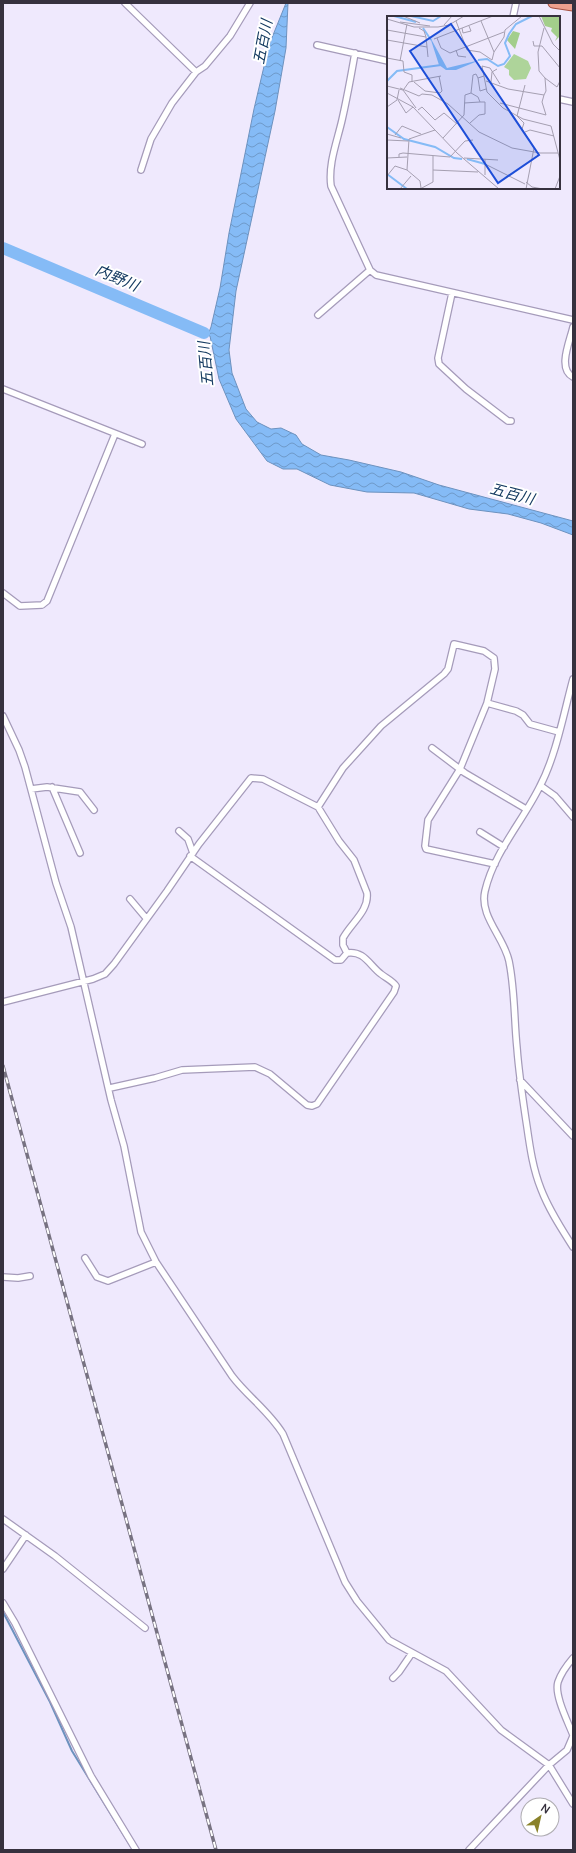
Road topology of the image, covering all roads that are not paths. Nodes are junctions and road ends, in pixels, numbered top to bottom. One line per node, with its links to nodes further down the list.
1 (125, 3): 10 (street)
2 (250, 3): 10 (street)
3 (516, 3): 6 (street)
4 (553, 3): 5 (main road)
5 (573, 6)
6 (513, 16)
7 (317, 45): 8 (street)
8 (355, 53): 9 (street); 14 (street)
9 (387, 61)
10 (196, 72): 13 (street)
11 (560, 99): 12 (street)
12 (573, 102)
13 (141, 170)
14 (370, 270): 15 (street); 16 (street)
15 (452, 293): 17 (street); 21 (street)
16 (318, 315)
17 (573, 320)
18 (573, 328): 19 (street)
19 (573, 377)
20 (3, 389): 22 (street)
21 (511, 421)
22 (115, 434): 23 (street); 24 (street)
23 (142, 444)
24 (3, 593)
25 (573, 679): 28 (street)
26 (487, 702): 28 (street); 30 (street); 34 (street)
27 (3, 716): 33 (street)
28 (559, 732): 31 (street)
29 (432, 748): 30 (street)
30 (460, 769): 35 (street); 43 (street)
31 (541, 786): 35 (street); 37 (street)
32 (52, 787): 33 (street); 36 (street); 41 (street)
33 (31, 789): 47 (street)
34 (318, 807): 42 (street); 46 (street)
35 (526, 808): 40 (street)
36 (94, 810)
37 (573, 817)
38 (179, 831): 42 (street)
39 (480, 832): 40 (street)
40 (504, 847): 43 (street)
41 (80, 853)
42 (192, 854): 45 (street); 46 (street)
43 (495, 864): 49 (street)
44 (130, 899): 45 (street)
45 (146, 918): 47 (street)
46 (347, 952): 50 (street)
47 (84, 982): 48 (street); 50 (street)
48 (3, 1002)
49 (520, 1079): 51 (street); 52 (street)
50 (110, 1088): 54 (street)
51 (573, 1136)
52 (573, 1247)
53 (85, 1258): 54 (street)
54 (156, 1262): 62 (street)
55 (30, 1276): 56 (street)
56 (3, 1277)
57 (3, 1520): 58 (street)
58 (26, 1535): 59 (street); 61 (street)
59 (3, 1569)
60 (3, 1603): 68 (street)
61 (145, 1628)
62 (412, 1653): 64 (street); 66 (street)
63 (573, 1658): 65 (street)
64 (393, 1678)
65 (573, 1736): 66 (street)
66 (549, 1765): 67 (street); 69 (street)
67 (573, 1804)
68 (136, 1850)
69 (469, 1850)

